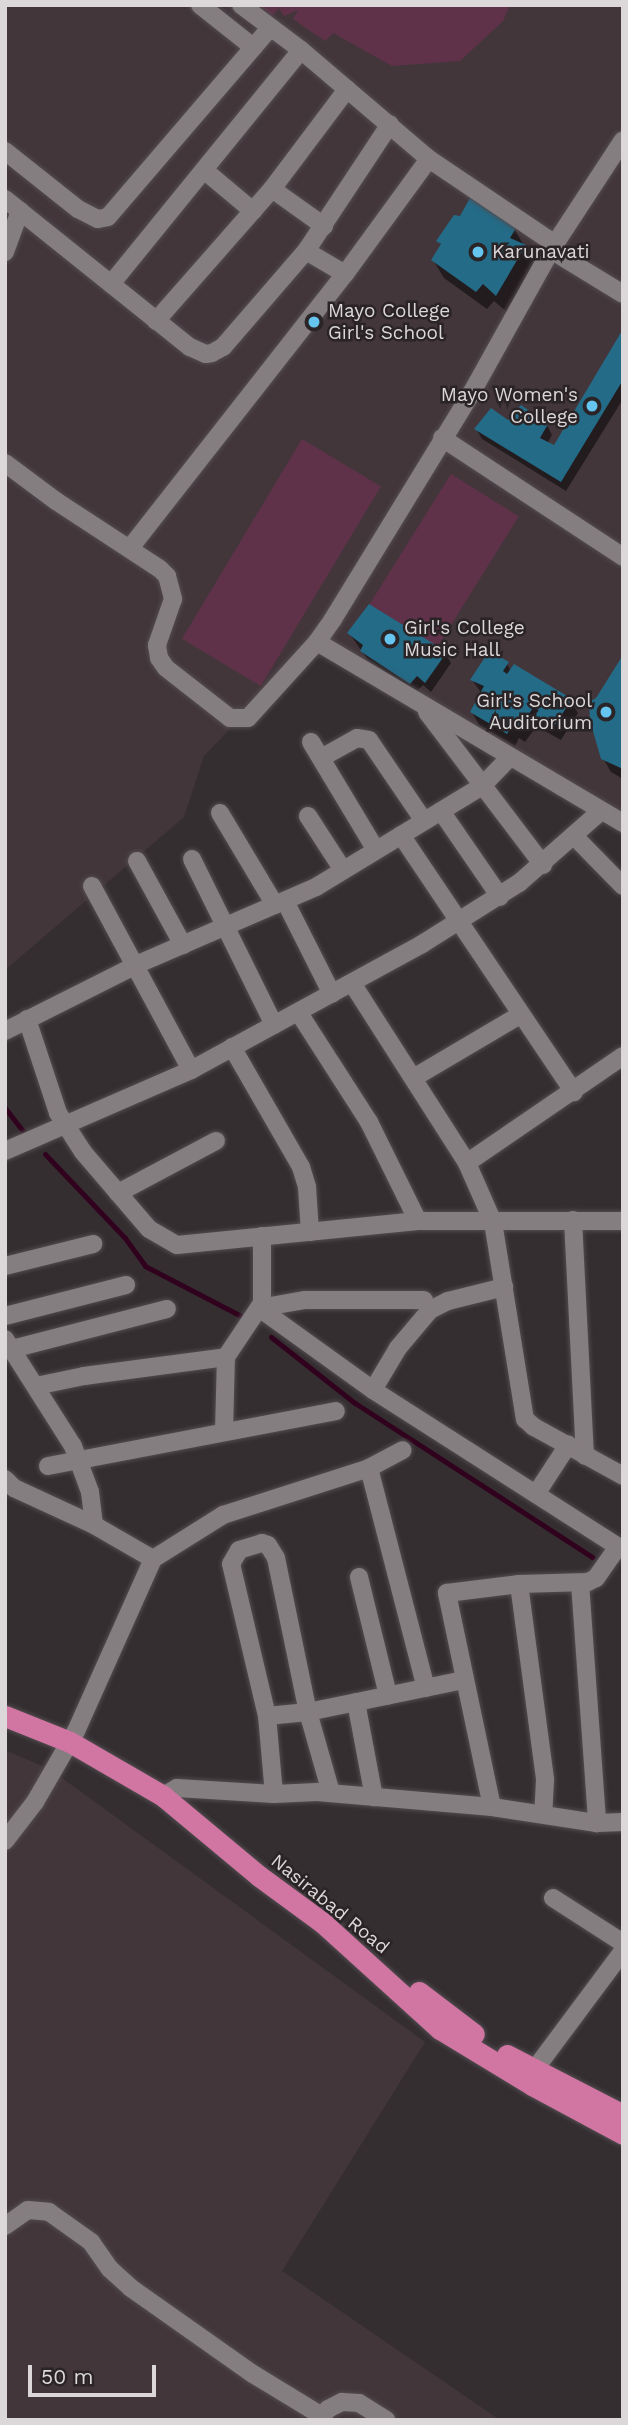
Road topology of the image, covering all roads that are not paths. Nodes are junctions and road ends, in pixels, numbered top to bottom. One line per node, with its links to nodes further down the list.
1 (200, 5): 4 (street)
2 (241, 5): 3 (street)
3 (270, 28): 4 (street); 5 (street)
4 (254, 47): 9 (street)
5 (301, 50): 6 (street); 11 (street)
6 (347, 89): 7 (street); 12 (street)
7 (390, 124): 10 (street); 16 (street)
8 (623, 140): 17 (street)
9 (5, 151)
10 (429, 159): 17 (street); 20 (street)
11 (204, 170): 15 (street); 21 (street)
12 (272, 189): 15 (street); 16 (street)
13 (5, 199): 14 (street)
14 (20, 211): 19 (street); 21 (street)
15 (253, 211): 23 (street)
16 (324, 226): 18 (street)
17 (553, 247): 22 (street); 24 (street)
18 (306, 251): 20 (street); 23 (street)
19 (5, 252)
20 (345, 274): 26 (street)
21 (111, 284): 23 (street)
22 (623, 294)
23 (156, 321)
24 (442, 438): 27 (street); 28 (street)
25 (5, 463): 26 (street)
26 (130, 548): 28 (street)
27 (623, 557)
28 (317, 642): 29 (street)
29 (420, 704): 32 (street); 33 (street)
30 (312, 742): 31 (street)
31 (321, 758): 38 (street); 42 (street)
32 (509, 758): 33 (street); 35 (street)
33 (482, 786): 34 (street); 45 (street)
34 (441, 811): 38 (street); 49 (street)
35 (601, 811): 39 (street); 41 (street)
36 (220, 813): 50 (street)
37 (308, 816): 46 (street)
38 (424, 821): 40 (street)
39 (623, 823)
40 (401, 835): 42 (street); 51 (street)
41 (573, 836): 45 (street); 48 (street)
42 (376, 850): 46 (street)
43 (192, 859): 52 (street)
44 (137, 861): 53 (street)
45 (543, 865): 49 (street)
46 (343, 870): 50 (street)
47 (92, 886): 54 (street)
48 (623, 886)
49 (500, 897): 51 (street)
50 (280, 903): 52 (street); 56 (street)
51 (458, 922): 55 (street); 58 (street)
52 (227, 926): 53 (street); 60 (street)
53 (183, 945): 54 (street)
54 (136, 965): 59 (street); 64 (street)
55 (352, 983): 56 (street); 65 (street)
56 (332, 994): 57 (street)
57 (299, 1013): 60 (street); 73 (street)
58 (520, 1014): 65 (street); 66 (street)
59 (27, 1019): 61 (street); 67 (street)
60 (274, 1024): 62 (street)
61 (5, 1031)
62 (232, 1048): 64 (street); 76 (street)
63 (623, 1056): 66 (street)
64 (191, 1070): 67 (street)
65 (415, 1077): 70 (street)
66 (574, 1092): 70 (street)
67 (65, 1124): 69 (street); 71 (street)
68 (216, 1141): 71 (street)
69 (8, 1150)
70 (467, 1163): 75 (street)
71 (118, 1193): 77 (street)
72 (573, 1220): 74 (street); 75 (street); 94 (street)
73 (418, 1221): 75 (street); 76 (street)
74 (623, 1221)
75 (493, 1222): 81 (street)
76 (310, 1232): 77 (street)
77 (262, 1236): 84 (street)
78 (93, 1244): 79 (street)
79 (5, 1266)
80 (126, 1284): 85 (street)
81 (504, 1287): 89 (street); 92 (street)
82 (424, 1300): 84 (street)
83 (167, 1309): 86 (street)
84 (257, 1312): 87 (street); 89 (street)
85 (5, 1317)
86 (9, 1344): 88 (street)
87 (226, 1357): 88 (street); 91 (street)
88 (36, 1386): 95 (street)
89 (373, 1390): 100 (street)
90 (336, 1411): 91 (street)
91 (224, 1432): 95 (street)
92 (568, 1445): 94 (street); 100 (street)
93 (403, 1450): 97 (street)
94 (585, 1455): 98 (street)
95 (80, 1461): 96 (street); 101 (street)
96 (48, 1466)
97 (369, 1468): 103 (street); 108 (street)
98 (622, 1473)
99 (8, 1489): 101 (street)
100 (536, 1494): 102 (street)
101 (94, 1525): 103 (street)
102 (618, 1551): 105 (street)
103 (153, 1559): 115 (street)
104 (359, 1577): 109 (street)
105 (588, 1581): 106 (street); 123 (street)
106 (519, 1584): 107 (street); 121 (street)
107 (464, 1679): 108 (street); 120 (street)
108 (426, 1688): 109 (street)
109 (388, 1696): 111 (street)
110 (5, 1701): 115 (highway, Nasirabad Road)
111 (356, 1702): 112 (street); 119 (street)
112 (308, 1712): 114 (street); 114 (street); 117 (street)
113 (5, 1716): 115 (highway, Nasirabad Road)
114 (267, 1716): 118 (street)
115 (73, 1737): 116 (highway, Nasirabad Road); 124 (street)
116 (170, 1792): 118 (street); 128 (highway, Nasirabad Road)
117 (331, 1793): 118 (street); 119 (street)
118 (274, 1794)
119 (374, 1797): 120 (street)
120 (492, 1807): 121 (street)
121 (543, 1814): 123 (street)
122 (623, 1822): 123 (street)
123 (597, 1823)
124 (5, 1841)
125 (553, 1898): 126 (street)
126 (623, 1943)
127 (623, 1951): 129 (street)
128 (444, 2022): 129 (highway, Nasirabad Road); 131 (highway, Nasirabad Road)
129 (535, 2069): 130 (highway, Nasirabad Road)
130 (623, 2115)
131 (623, 2134)
132 (5, 2226): 133 (street)
133 (321, 2418): 134 (street)
134 (386, 2420)

